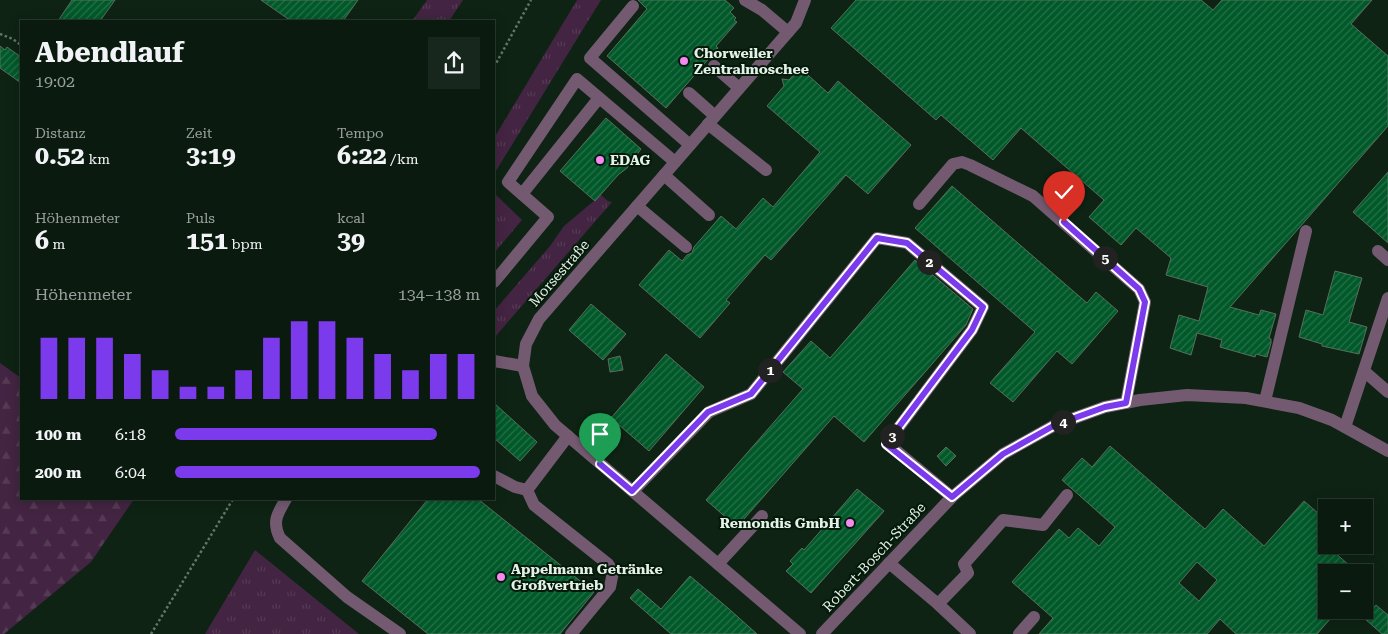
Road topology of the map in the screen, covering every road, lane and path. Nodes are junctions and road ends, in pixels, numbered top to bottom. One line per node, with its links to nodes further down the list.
1 (531, 0): 8 (path)
2 (745, 0): 5 (street)
3 (805, 0): 5 (street, Morsestraße)
4 (633, 6): 14 (street)
5 (788, 32): 10 (street, Morsestraße)
6 (0, 34): 7 (path)
7 (20, 44)
8 (495, 65)
9 (714, 66): 10 (street)
10 (739, 88): 13 (street, Morsestraße)
11 (689, 93): 13 (street)
12 (599, 98): 15 (street); 18 (street); 18 (street)
13 (712, 120): 14 (street, Morsestraße); 16 (street)
14 (690, 145): 15 (street, Morsestraße)
15 (675, 162): 17 (street, Morsestraße)
16 (766, 170)
17 (664, 175): 20 (street, Morsestraße); 21 (street)
18 (522, 194): 26 (street)
19 (919, 204): 33 (street)
20 (637, 206): 23 (street); 29 (street, Morsestraße)
21 (709, 215)
22 (1306, 232): 32 (street)
23 (686, 247)
24 (1378, 251): 25 (street)
25 (1388, 260)
26 (495, 281)
27 (1388, 298): 30 (street)
28 (495, 361): 29 (street)
29 (523, 366): 35 (street, Morsestraße)
30 (1364, 371): 31 (street); 34 (street)
31 (1388, 392)
32 (1265, 401): 33 (street, Robert-Bosch-Straße); 34 (street, Robert-Bosch-Straße)
33 (1126, 403): 41 (street, Robert-Bosch-Straße)
34 (1345, 427): 36 (street, Robert-Bosch-Straße)
35 (568, 436): 38 (street); 39 (street, Morsestraße)
36 (1388, 451)
37 (495, 477): 38 (street)
38 (527, 490): 52 (street)
39 (632, 491): 41 (street); 46 (street, Morsestraße)
40 (1067, 495): 47 (street)
41 (952, 497): 45 (street, Robert-Bosch-Straße)
42 (232, 500): 50 (path)
43 (285, 500): 51 (street)
44 (762, 516): 46 (street)
45 (889, 563): 47 (street); 49 (street, Robert-Bosch-Straße)
46 (718, 564): 53 (street, Morsestraße)
47 (938, 604): 54 (street)
48 (1034, 617): 55 (street)
49 (826, 633)
50 (151, 634)
51 (400, 634)
52 (571, 634)
53 (800, 634)
54 (970, 634)
55 (1019, 634)

